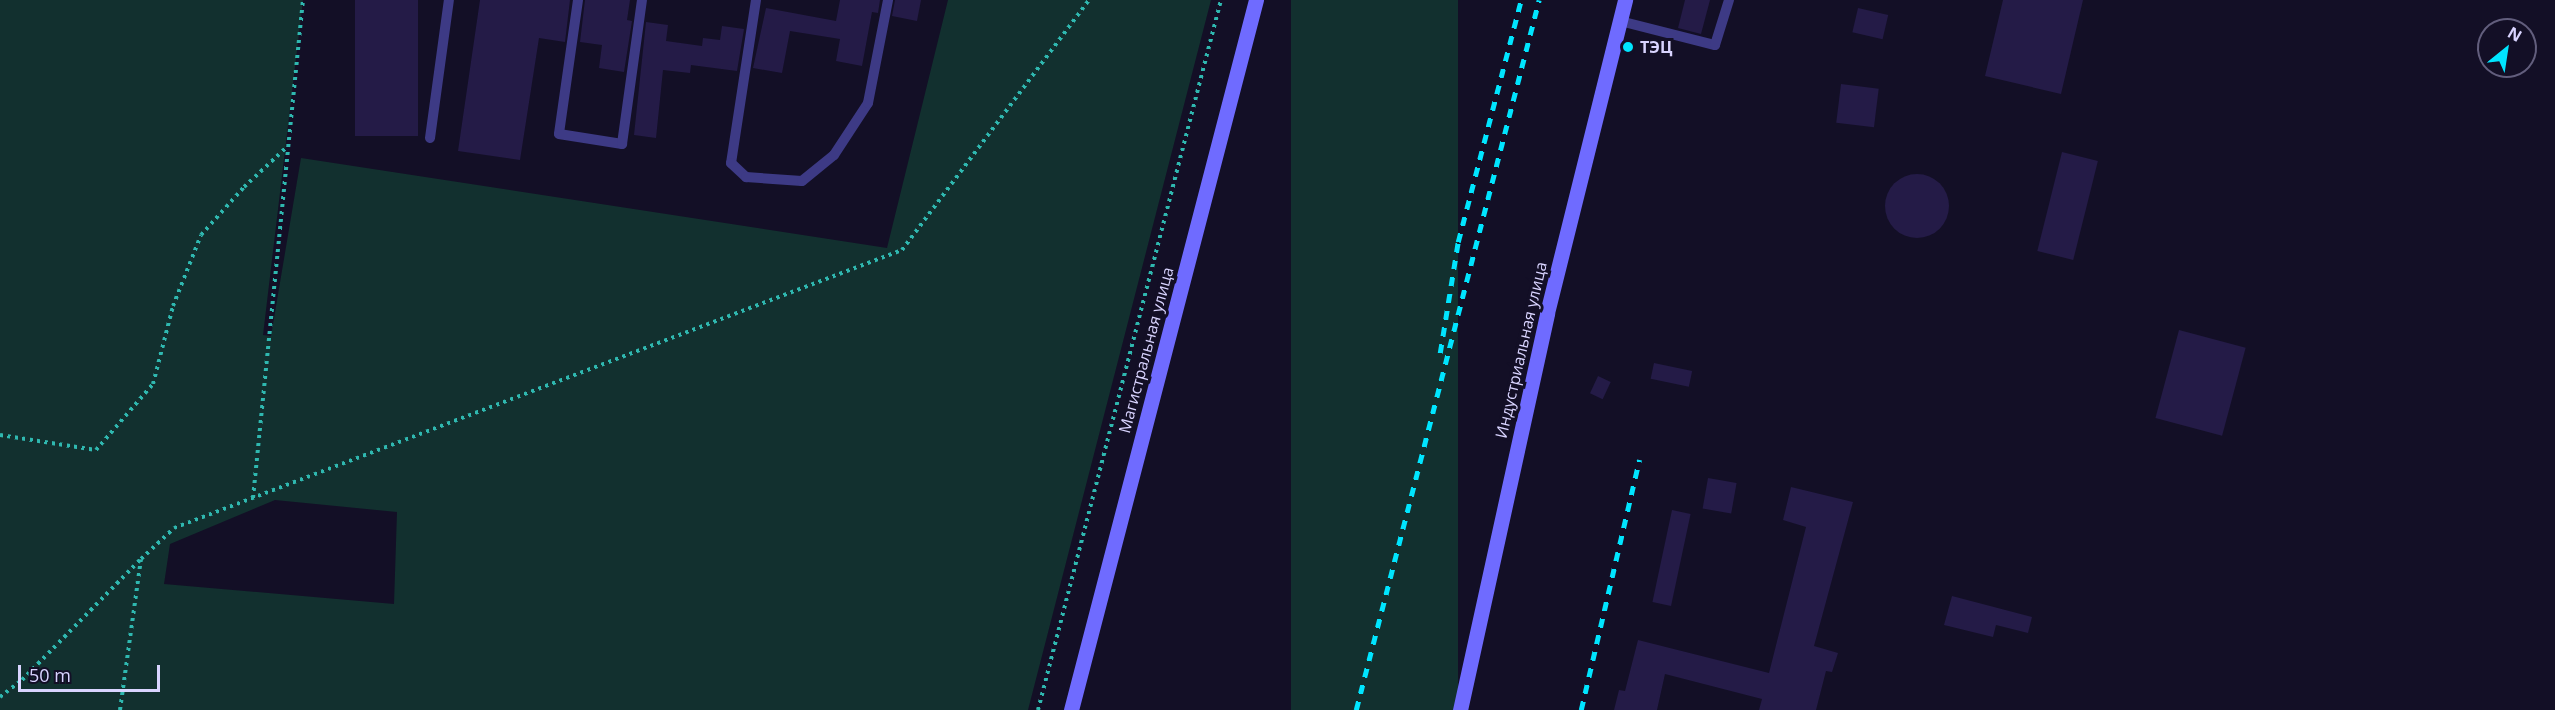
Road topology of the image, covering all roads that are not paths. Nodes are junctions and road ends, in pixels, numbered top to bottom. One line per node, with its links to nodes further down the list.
1 (449, 0): 10 (lane)
2 (578, 0): 3 (lane)
3 (642, 0)
4 (756, 0): 5 (lane)
5 (888, 0)
6 (1256, 0): 11 (street, Магистральная улица)
7 (1625, 0): 9 (street, Индустриальная улица)
8 (1729, 0): 9 (lane)
9 (1620, 21): 12 (street, Индустриальная улица)
10 (430, 138)
11 (1071, 710)
12 (1460, 710)

